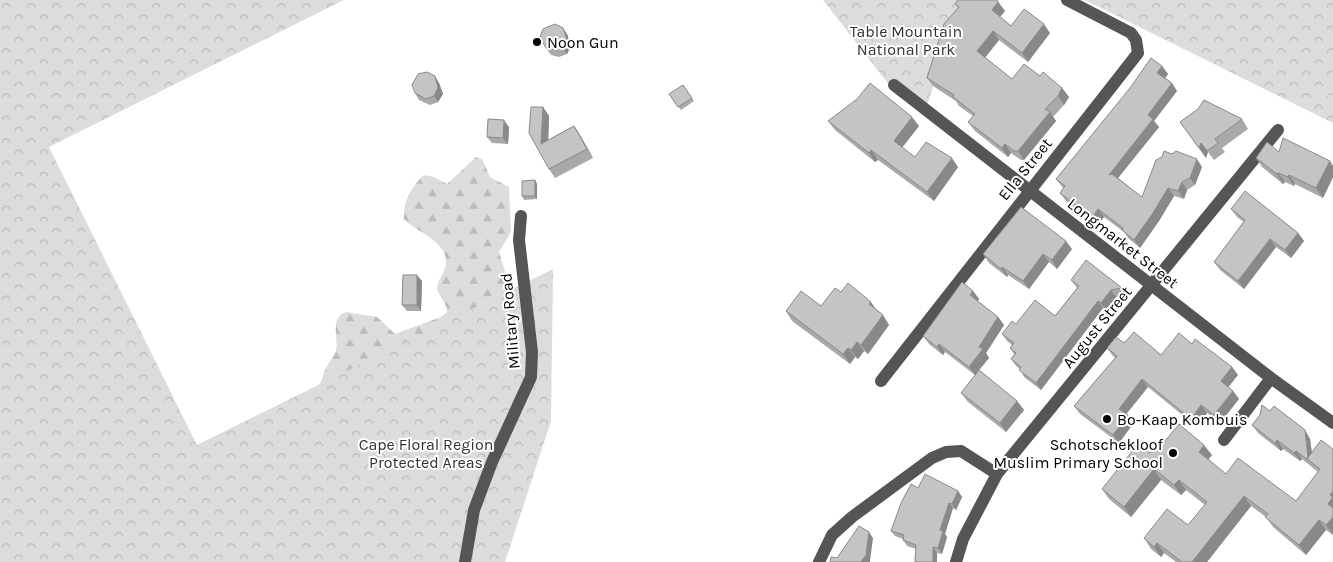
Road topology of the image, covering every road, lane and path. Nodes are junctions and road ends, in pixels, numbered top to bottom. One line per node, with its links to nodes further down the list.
1 (1067, 0): 4 (street, Ella Street)
2 (894, 86): 4 (street, Longmarket Street)
3 (1278, 130): 6 (street, August Street)
4 (1029, 190): 6 (street, Longmarket Street); 8 (street, Ella Street)
5 (521, 216): 12 (street, Military Road)
6 (1152, 286): 7 (street, Longmarket Street); 11 (street, August Street)
7 (1271, 378): 9 (street, Longmarket Street); 10 (street)
8 (882, 381)
9 (1333, 423)
10 (1224, 440)
11 (997, 474): 13 (street); 14 (street, August Street)
12 (465, 562)
13 (819, 562)
14 (956, 562)

